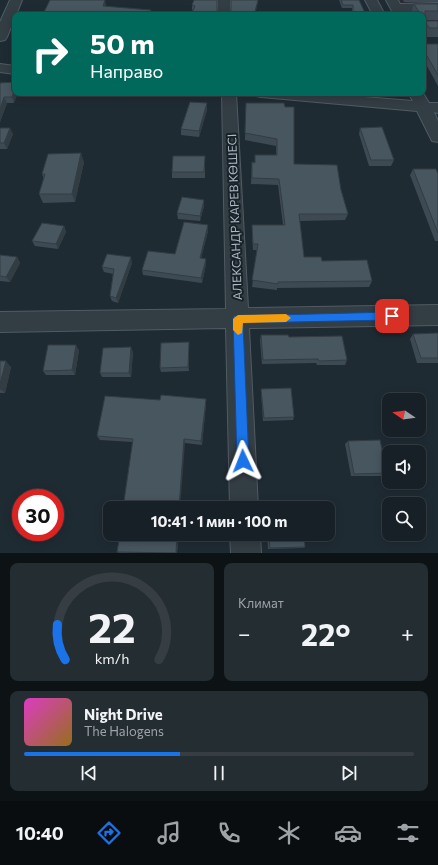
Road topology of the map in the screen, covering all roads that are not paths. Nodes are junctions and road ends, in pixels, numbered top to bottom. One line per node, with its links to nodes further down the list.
1 (16, 0): 8 (street)
2 (224, 0): 6 (street)
3 (371, 0): 7 (street)
4 (392, 0): 5 (street)
5 (438, 7)
6 (224, 12)
7 (377, 12)
8 (0, 37)
9 (0, 68): 10 (street)
10 (12, 70)
11 (229, 96): 17 (street, АЛЕКСАНДР КАРЕВ КӨШЕСІ)
12 (295, 96): 14 (street)
13 (420, 96): 14 (street)
14 (431, 108): 15 (street)
15 (438, 137)
16 (438, 315): 17 (street)
17 (238, 319): 18 (street); 19 (street, АЛЕКСАНДР КАРЕВ КӨШЕСІ)
18 (0, 322)
19 (244, 501)
20 (245, 541): 21 (street)
21 (246, 553)

